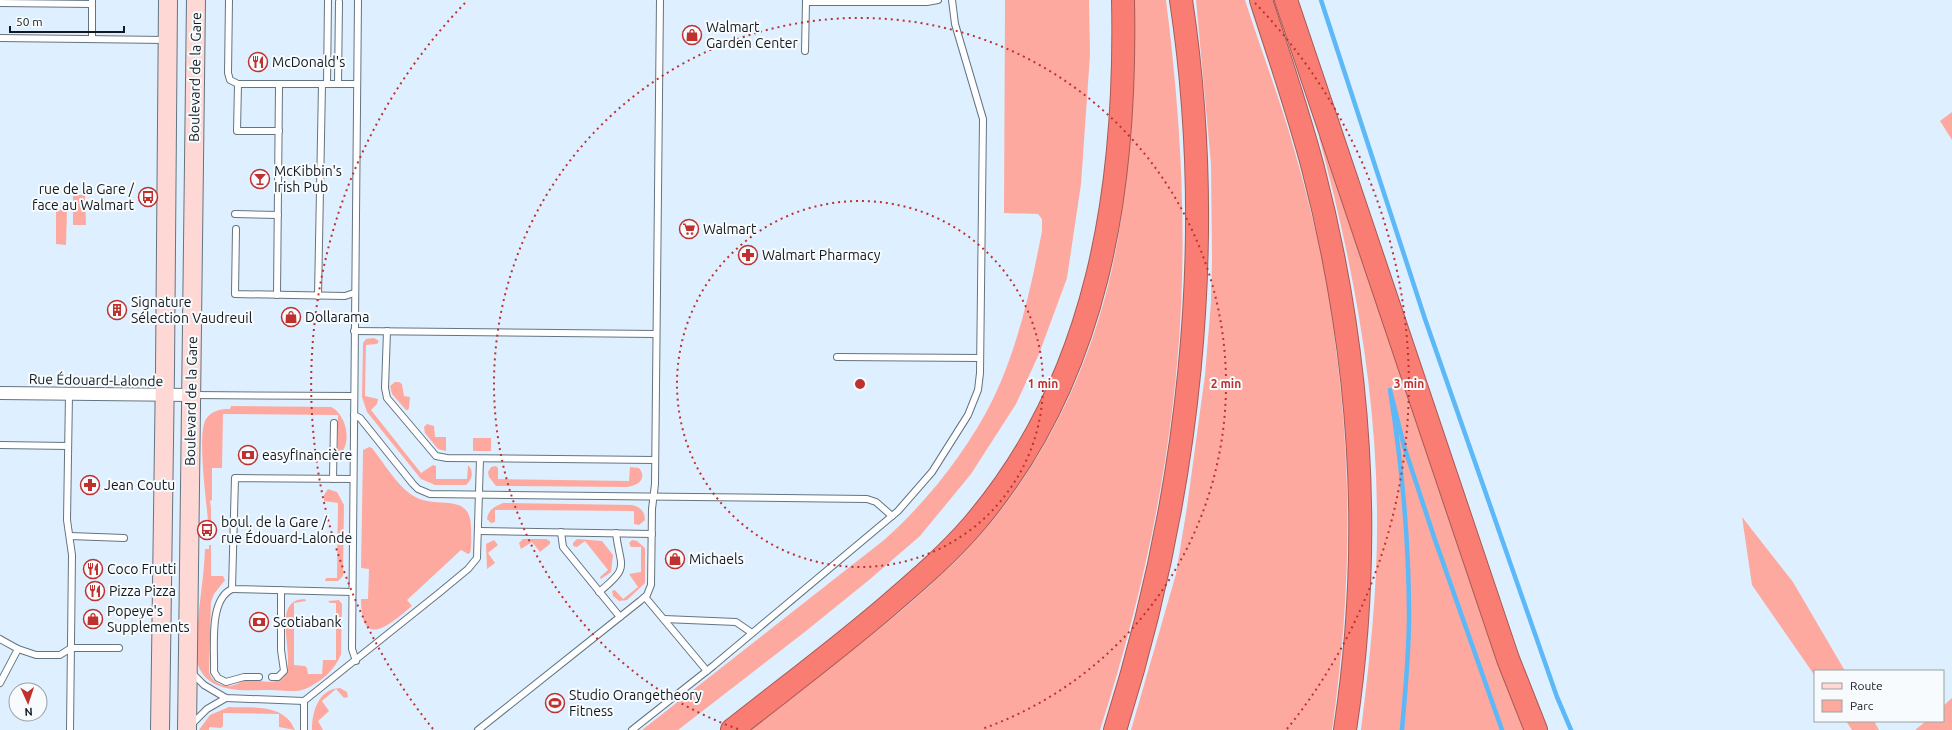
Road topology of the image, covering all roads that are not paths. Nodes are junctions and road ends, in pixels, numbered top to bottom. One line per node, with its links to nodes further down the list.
1 (168, 0): 19 (main road, Boulevard de la Gare)
2 (196, 0): 40 (main road, Boulevard de la Gare)
3 (229, 0): 21 (lane)
4 (328, 0): 22 (lane)
5 (358, 0): 24 (lane)
6 (660, 0): 35 (lane)
7 (938, 0): 13 (lane)
8 (952, 0): 37 (lane)
9 (1122, 0): 86 (highway)
10 (1181, 0): 87 (highway)
11 (1261, 0): 88 (highway)
12 (1286, 0): 89 (highway)
13 (806, 1): 20 (lane)
14 (92, 2): 16 (lane); 18 (lane)
15 (339, 2): 23 (lane)
16 (0, 3)
17 (0, 38): 18 (lane)
18 (92, 39): 19 (lane)
19 (168, 40): 41 (main road, Boulevard de la Gare)
20 (805, 51)
21 (238, 84): 25 (lane); 26 (lane)
22 (324, 84): 23 (lane); 25 (lane); 32 (lane)
23 (338, 84): 24 (lane)
24 (357, 84): 30 (lane)
25 (279, 85): 26 (lane)
26 (280, 131): 28 (lane)
27 (235, 214): 28 (lane)
28 (278, 215): 31 (lane)
29 (236, 229): 31 (lane)
30 (354, 293): 32 (lane); 33 (lane)
31 (277, 295): 32 (lane)
32 (318, 296)
33 (354, 331): 34 (lane); 42 (lane)
34 (387, 331): 35 (lane); 47 (lane)
35 (656, 334): 48 (lane)
36 (837, 356): 37 (lane)
37 (980, 358): 53 (lane)
38 (0, 393): 39 (street, Rue Édouard-Lalonde)
39 (69, 394): 41 (street, Rue Édouard-Lalonde); 46 (lane)
40 (191, 395): 41 (street, Rue Édouard-Lalonde); 42 (lane); 73 (main road, Boulevard de la Gare)
41 (165, 396): 81 (main road, Boulevard de la Gare)
42 (354, 396): 43 (lane)
43 (354, 415): 50 (lane); 51 (lane)
44 (334, 423): 49 (lane)
45 (0, 445): 46 (lane)
46 (68, 446): 58 (lane)
47 (480, 458): 48 (lane); 51 (lane)
48 (655, 460): 52 (lane)
49 (333, 479): 50 (lane); 60 (lane)
50 (353, 479): 62 (lane)
51 (479, 495): 52 (lane); 54 (lane)
52 (653, 496): 53 (lane); 57 (lane)
53 (892, 516): 67 (lane)
54 (479, 531): 55 (lane); 72 (lane)
55 (561, 532): 56 (lane); 63 (lane)
56 (616, 533): 57 (lane); 63 (lane)
57 (652, 534): 64 (lane)
58 (70, 536): 59 (lane); 69 (lane)
59 (124, 538)
60 (232, 589): 61 (lane); 75 (lane)
61 (281, 590): 62 (lane); 76 (lane)
62 (352, 592): 72 (lane)
63 (599, 592): 65 (lane)
64 (645, 597): 65 (lane); 66 (lane)
65 (620, 617): 84 (lane)
66 (664, 619): 67 (lane); 74 (lane)
67 (752, 633): 74 (lane)
68 (0, 640): 71 (lane)
69 (71, 648): 70 (lane); 71 (lane); 80 (lane)
70 (119, 648)
71 (18, 649): 77 (lane)
72 (356, 661): 79 (lane)
73 (188, 668): 78 (lane); 82 (main road, Boulevard de la Gare)
74 (707, 671): 85 (lane)
75 (259, 677)
76 (272, 677)
77 (0, 683)
78 (226, 698): 79 (lane); 82 (lane)
79 (304, 701): 83 (lane)
80 (70, 730)
81 (160, 730)
82 (187, 730)
83 (304, 730)
84 (478, 730)
85 (632, 730)
86 (732, 730)
87 (1115, 730)
88 (1345, 730)
89 (1536, 730)

